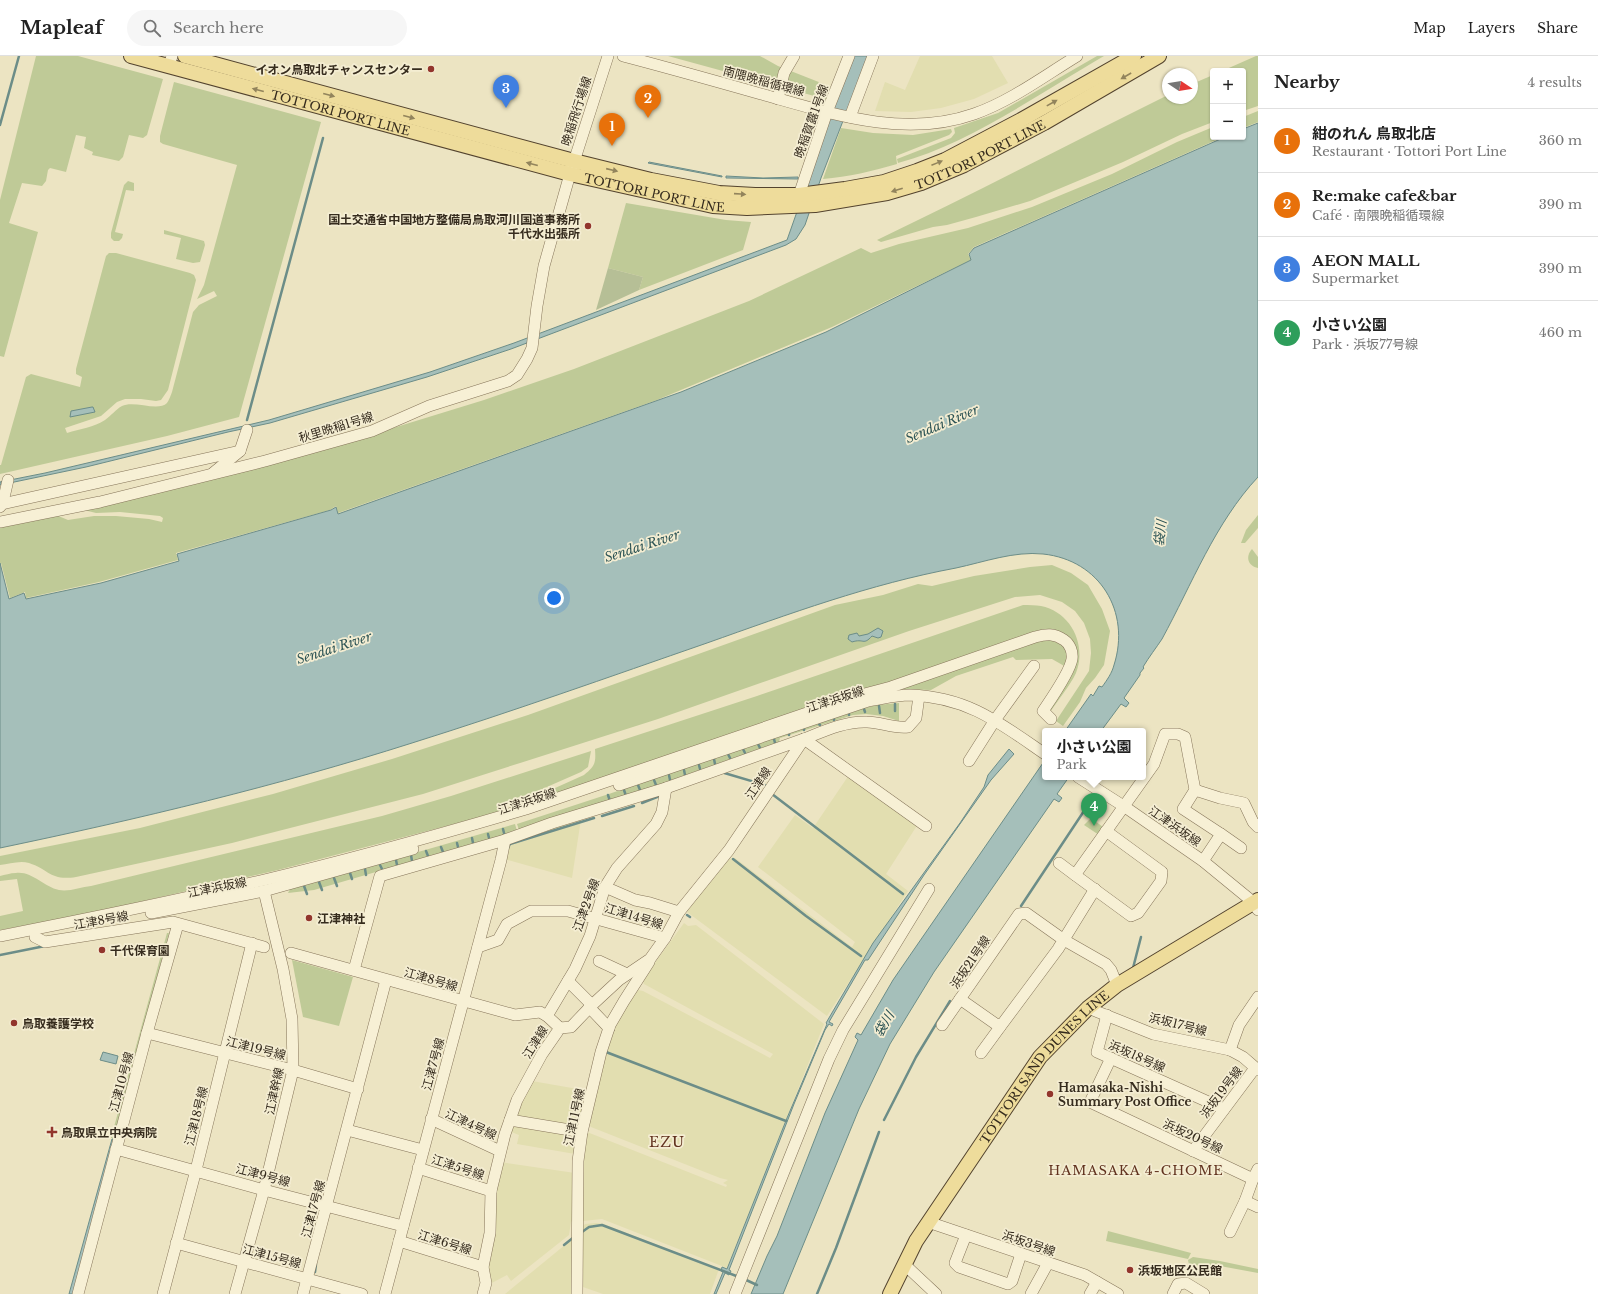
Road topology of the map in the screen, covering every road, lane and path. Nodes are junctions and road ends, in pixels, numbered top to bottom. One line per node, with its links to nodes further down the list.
1 (131, 56): 12 (main road, TOTTORI PORT LINE)
2 (185, 56): 16 (main road, TOTTORI PORT LINE, one-way to 16)
3 (608, 56): 16 (street, 晩稲飛行場線)
4 (623, 56): 11 (street, 南隈晩稲循環線)
5 (794, 56): 13 (street)
6 (848, 56): 14 (street, 晩稲賀露1号線)
7 (873, 56): 15 (street)
8 (1077, 56): 15 (street)
9 (1134, 56): 18 (main road, TOTTORI PORT LINE, one-way to 9)
10 (1160, 56): 18 (main road, TOTTORI PORT LINE, one-way to 18)
11 (646, 59): 13 (street, 南隈晩稲循環線)
12 (170, 61): 16 (main road, TOTTORI PORT LINE, one-way to 12)
13 (778, 99): 14 (street, 南隈晩稲循環線)
14 (828, 112): 15 (street, 南隈晩稲循環線); 17 (street, 晩稲賀露1号線)
15 (849, 117)
16 (572, 168): 17 (main road, TOTTORI PORT LINE); 21 (street, 秋里晩稲1号線)
17 (799, 199): 18 (main road, TOTTORI PORT LINE)
18 (817, 199)
19 (247, 430): 20 (street)
20 (240, 451): 21 (street); 23 (street)
21 (211, 474): 24 (street, 秋里晩稲1号線)
22 (8, 480): 23 (street)
23 (1, 506)
24 (0, 522)
25 (1034, 666): 28 (street)
26 (919, 696): 28 (street, 江津浜坂線); 29 (street); 50 (street, 江津浜坂線)
27 (1051, 719): 55 (street)
28 (995, 720): 30 (street, 江津浜坂線); 31 (street)
29 (804, 739): 35 (street, 江津線); 38 (street); 52 (street, 江津線)
30 (1042, 752)
31 (969, 761)
32 (1146, 776): 36 (street)
33 (1082, 780): 37 (street, 江津浜坂線)
34 (1143, 780): 37 (street)
35 (666, 788): 42 (street, 江津線); 47 (street, 江津2号線)
36 (1195, 790): 39 (street); 41 (street)
37 (1125, 807): 40 (street); 44 (street, 江津浜坂線)
38 (926, 826)
39 (1258, 827)
40 (1106, 831): 46 (street); 49 (street)
41 (1221, 834): 43 (street); 44 (street)
42 (505, 840): 62 (street, 江津7号線); 66 (street, 江津線)
43 (1242, 848)
44 (1203, 861): 51 (street, 江津浜坂線)
45 (1059, 863): 46 (street)
46 (1075, 875): 49 (street)
47 (605, 886): 52 (street); 53 (street, 江津2号線)
48 (929, 889): 128 (street)
49 (1095, 889): 58 (street)
50 (264, 891): 56 (street, 江津浜坂線); 88 (street, 江津幹線)
51 (1256, 904): 70 (main road, TOTTORI SAND DUNES LINE)
52 (680, 912): 57 (street, 江津線)
53 (595, 918): 57 (street, 江津14号線); 62 (street, 江津14号線); 69 (street, 江津2号線)
54 (178, 924): 56 (street, 江津8号線); 60 (street, 江津8号線); 82 (street, 江津10号線)
55 (0, 936)
56 (35, 937): 59 (street, 江津浜坂線)
57 (665, 938): 64 (street, 江津線)
58 (1064, 940): 70 (street, 浜坂21号線); 71 (street, 浜坂21号線); 79 (street)
59 (0, 943)
60 (252, 944): 61 (street, 江津8号線); 84 (street, 江津18号線)
61 (264, 947)
62 (478, 947): 73 (street, 江津7号線)
63 (291, 953): 66 (street, 江津8号線)
64 (650, 959): 67 (street, 江津線); 81 (street, 江津11号線)
65 (599, 960): 67 (street)
66 (354, 970): 68 (street, 江津8号線)
67 (627, 974): 74 (street, 江津線)
68 (386, 980): 73 (street, 江津8号線); 89 (street)
69 (568, 981): 74 (street); 77 (street, 江津2号線)
70 (1117, 985): 75 (main road, TOTTORI SAND DUNES LINE)
71 (960, 999): 78 (street); 79 (street, 浜坂21号線)
72 (1258, 999): 83 (street)
73 (463, 1002): 77 (street, 江津8号線); 91 (street, 江津7号線)
74 (590, 1006): 80 (street, 江津線); 81 (street)
75 (1088, 1008): 76 (street, 浜坂17号線); 107 (main road, TOTTORI SAND DUNES LINE)
76 (1107, 1015): 83 (street, 浜坂17号線); 86 (street, 浜坂18号線)
77 (547, 1016): 80 (street)
78 (942, 1025)
79 (1000, 1027): 85 (street)
80 (560, 1028): 92 (street, 江津線)
81 (610, 1028): 94 (street, 江津11号線)
82 (147, 1033): 84 (street, 江津19号線); 95 (street, 江津10号線)
83 (1230, 1050): 87 (street, 浜坂17号線)
84 (225, 1053): 88 (street, 江津19号線); 100 (street, 江津18号線)
85 (981, 1053)
86 (1111, 1058): 90 (street, 浜坂18号線); 97 (street, 浜坂20号線)
87 (1256, 1069): 90 (street, 浜坂19号線)
88 (293, 1070): 89 (street, 江津19号線); 102 (street, 江津幹線)
89 (358, 1089): 93 (street, 江津17号線)
90 (1224, 1109): 97 (street, 浜坂19号線)
91 (431, 1119): 96 (street, 江津7号線); 98 (street, 江津4号線)
92 (510, 1120): 94 (street); 98 (street, 江津線)
93 (347, 1130): 96 (street); 105 (street, 江津17号線)
94 (582, 1132): 127 (street, 江津11号線)
95 (116, 1149): 100 (street, 江津9号線); 120 (street, 江津10号線)
96 (423, 1150): 99 (street, 江津7号線)
97 (1194, 1151): 101 (street, 浜坂20号線)
98 (500, 1152): 103 (street, 江津線)
99 (418, 1168): 103 (street, 江津5号線); 108 (street, 江津7号線)
100 (196, 1170): 102 (street, 江津9号線); 112 (street, 江津18号線)
101 (1256, 1174): 104 (street)
102 (264, 1190): 105 (street, 江津9号線); 114 (street, 江津幹線)
103 (490, 1191): 117 (street, 江津線)
104 (1245, 1200): 106 (street); 109 (street)
105 (327, 1206): 108 (street, 江津9号線); 118 (street, 江津17号線)
106 (1258, 1207)
107 (928, 1222): 110 (street, 浜坂3号線); 116 (main road, TOTTORI SAND DUNES LINE)
108 (403, 1226): 111 (street, 江津7号線)
109 (1230, 1232)
110 (966, 1235): 113 (street, 浜坂3号線); 113 (street)
111 (399, 1242): 117 (street, 江津6号線); 125 (street, 江津7号線)
112 (176, 1243): 114 (street, 江津15号線); 121 (street, 江津18号線)
113 (1022, 1254): 115 (street, 浜坂3号線)
114 (244, 1262): 118 (street, 江津15号線); 122 (street, 江津幹線)
115 (1048, 1263): 119 (street, 浜坂3号線); 131 (street)
116 (905, 1265): 129 (main road, TOTTORI SAND DUNES LINE); 130 (street)
117 (483, 1267): 126 (street, 江津線)
118 (307, 1279): 123 (street, 江津17号線); 124 (street, 江津15号線)
119 (1097, 1282): 132 (street); 133 (street, 浜坂3号線)
120 (78, 1294)
121 (163, 1294)
122 (235, 1294)
123 (303, 1294)
124 (362, 1294)
125 (385, 1294)
126 (483, 1294)
127 (577, 1294)
128 (735, 1294)
129 (890, 1294)
130 (936, 1294)
131 (1031, 1294)
132 (1090, 1294)
133 (1118, 1294)
134 (1173, 1294): 135 (street)
135 (1204, 1294)

